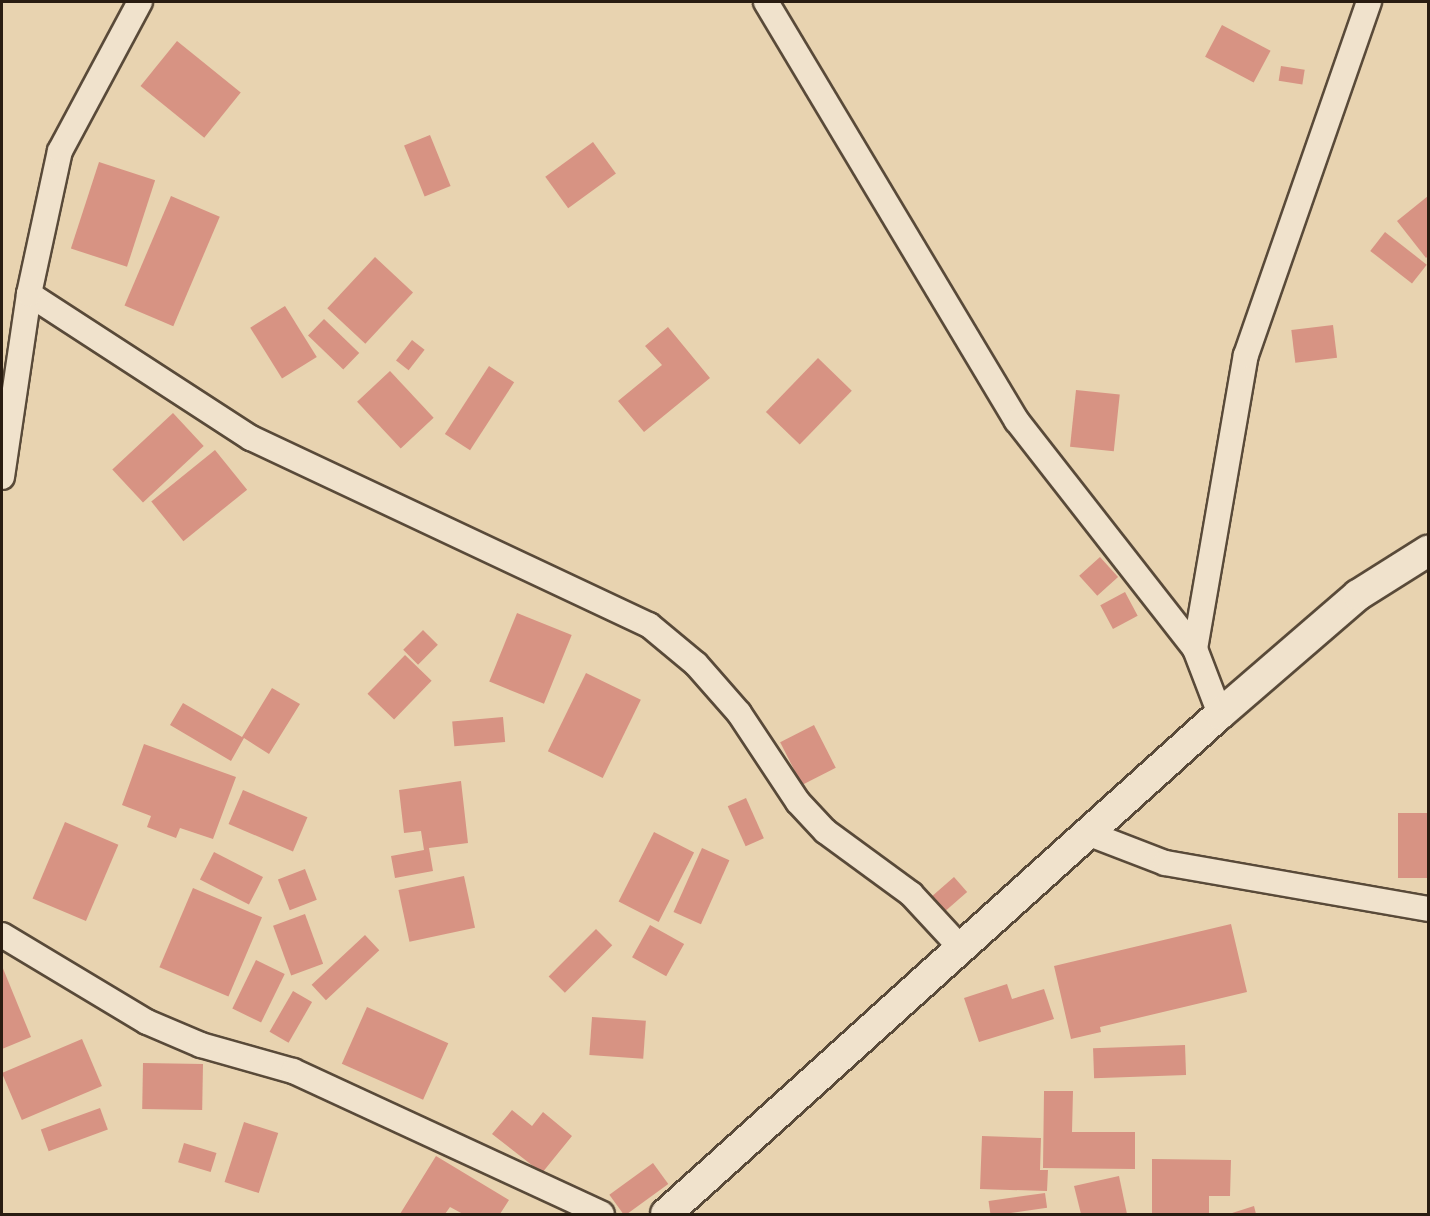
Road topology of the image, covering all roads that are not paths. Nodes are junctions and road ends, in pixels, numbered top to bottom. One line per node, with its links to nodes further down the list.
1 (140, 2): 4 (street)
2 (766, 2): 7 (street)
3 (1369, 2): 7 (street)
4 (29, 294): 5 (street); 12 (street)
5 (2, 477)
6 (1428, 552): 8 (street)
7 (1195, 649): 8 (street)
8 (1220, 714): 9 (street)
9 (1090, 834): 10 (street); 12 (street)
10 (1428, 909)
11 (2, 934): 13 (street)
12 (961, 948): 14 (street)
13 (603, 1215)
14 (666, 1215)

